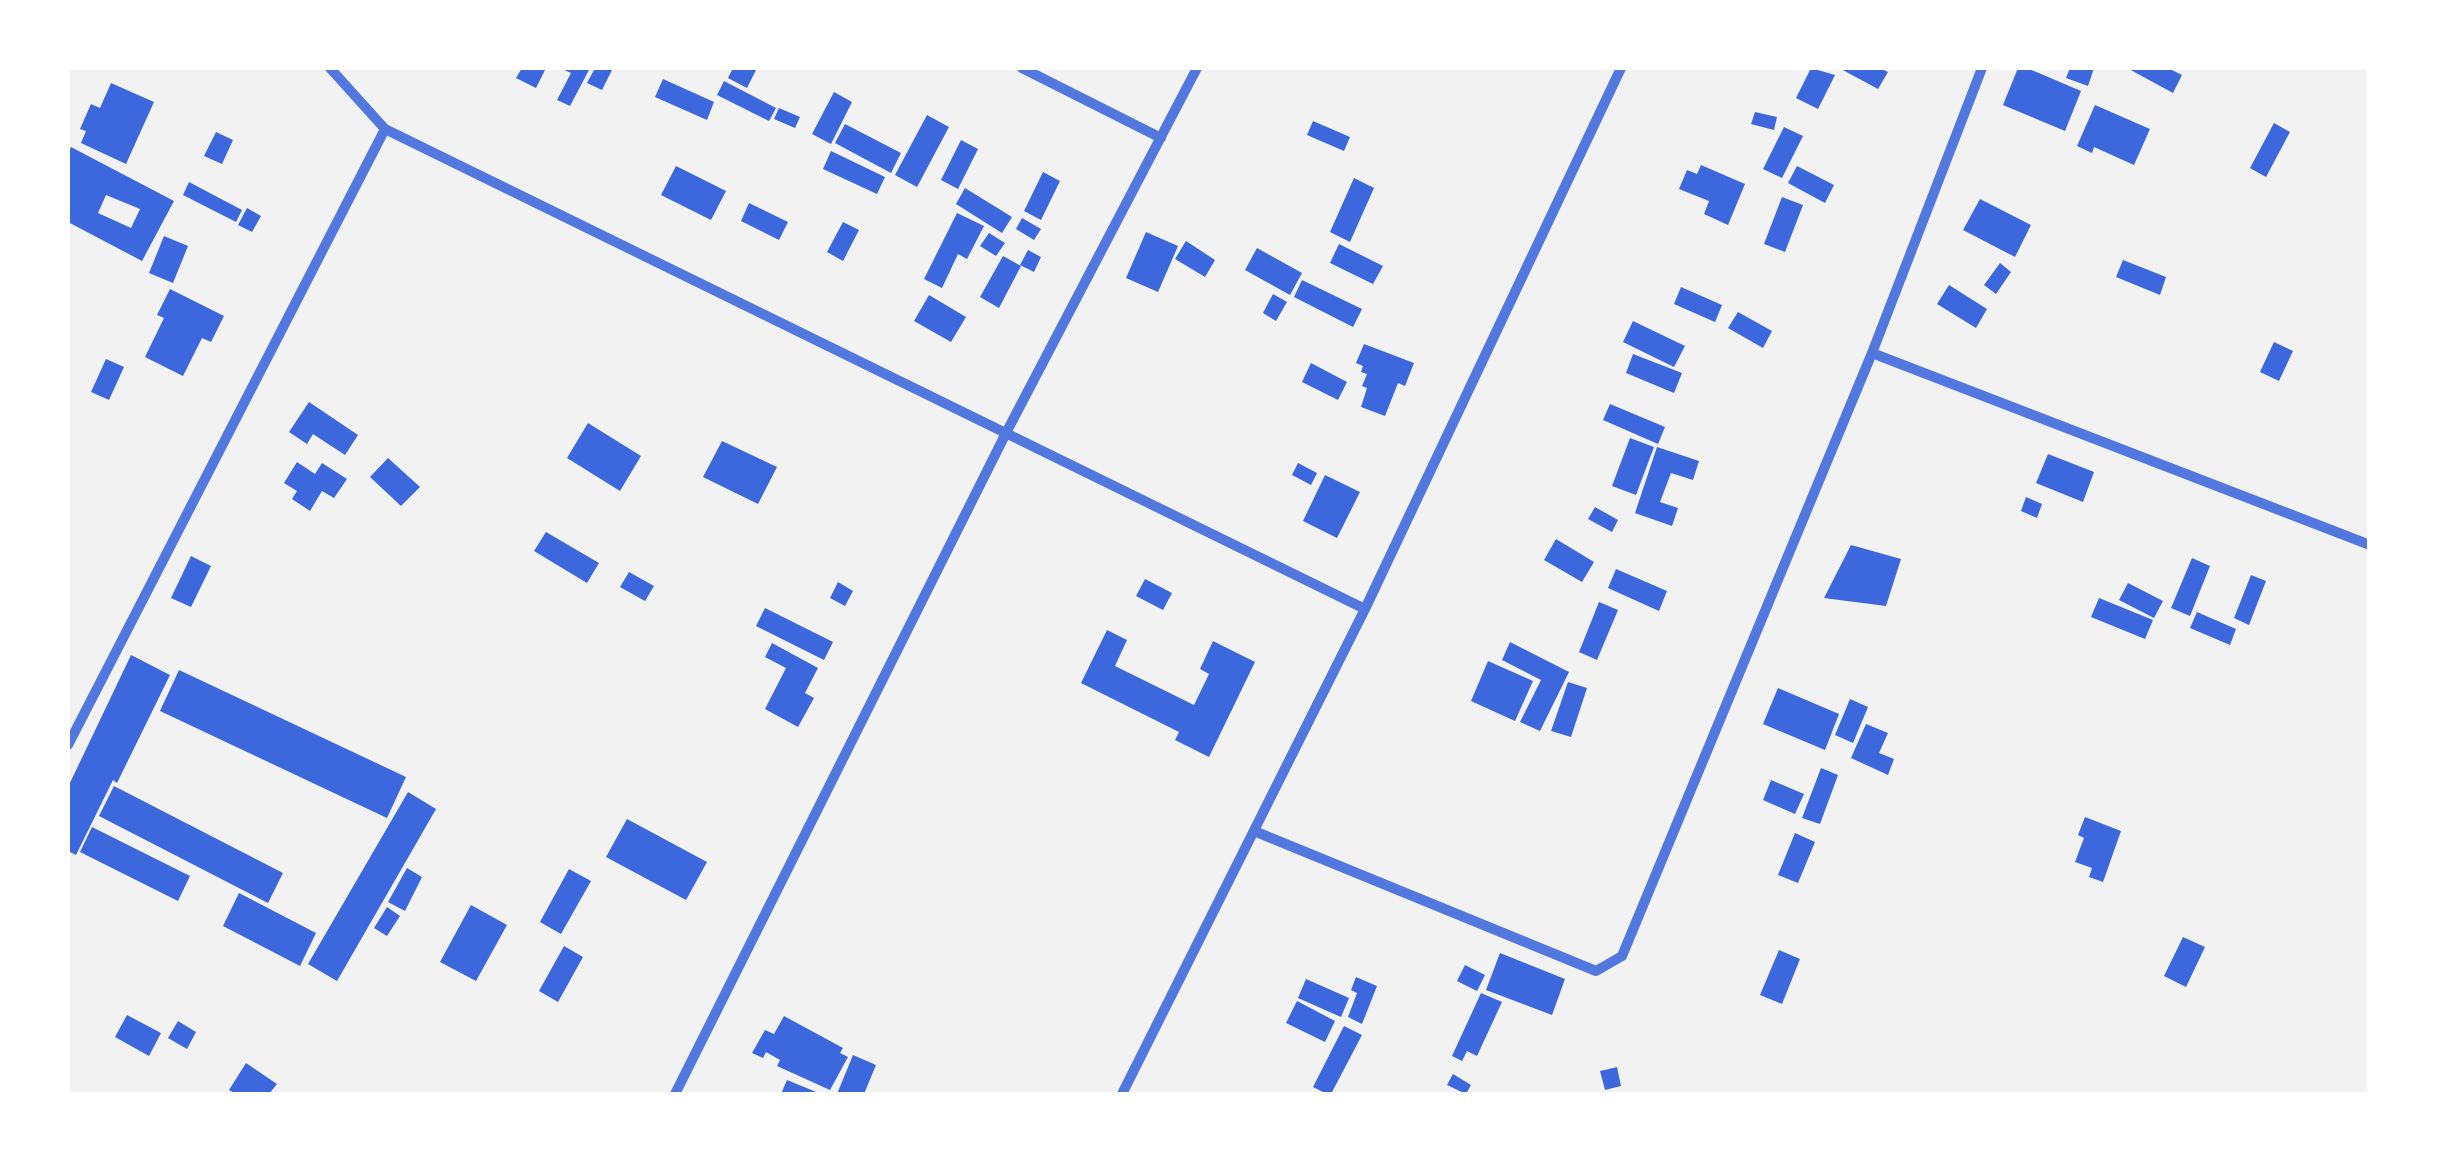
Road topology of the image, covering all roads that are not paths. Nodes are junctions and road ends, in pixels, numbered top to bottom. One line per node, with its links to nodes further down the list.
1 (330, 68): 6 (street)
2 (1022, 68): 7 (street)
3 (1198, 68): 7 (street)
4 (1621, 68): 11 (street)
5 (1982, 68): 8 (street)
6 (385, 129): 9 (street); 12 (street)
7 (1161, 138): 9 (street)
8 (1872, 354): 10 (street); 13 (street)
9 (1006, 433): 11 (street); 14 (street)
10 (2370, 546)
11 (1365, 608): 13 (street)
12 (68, 746)
13 (1254, 830): 15 (street)
14 (675, 1094)
15 (1122, 1094)

